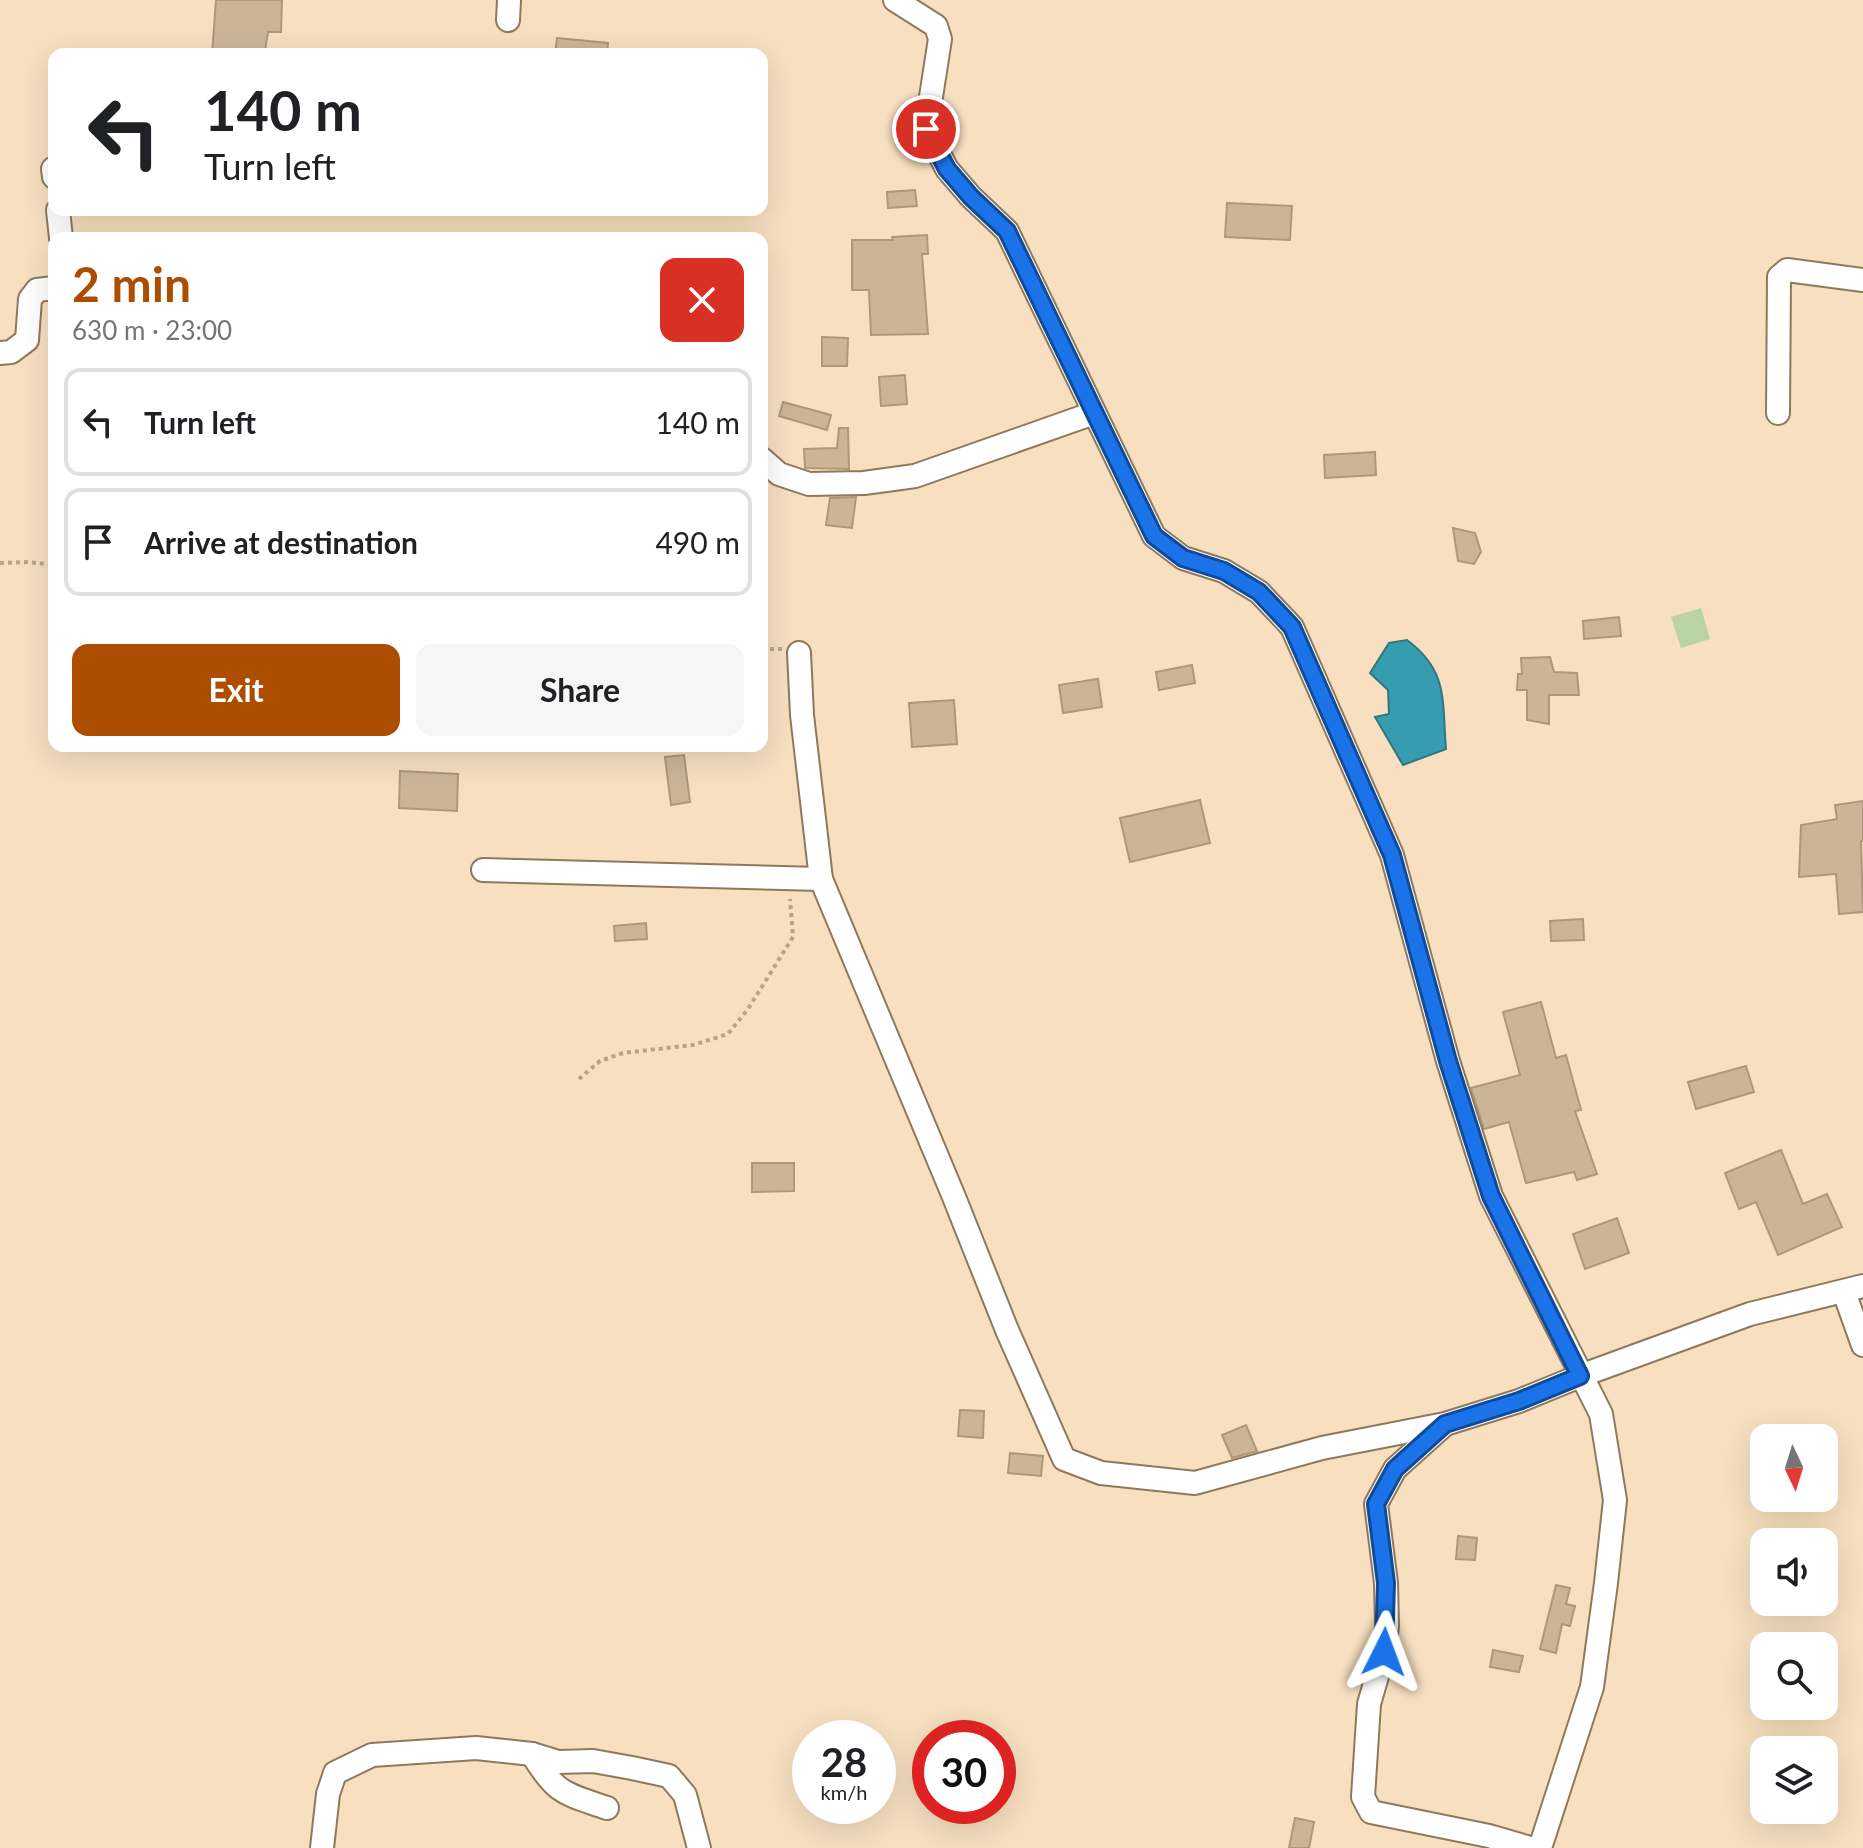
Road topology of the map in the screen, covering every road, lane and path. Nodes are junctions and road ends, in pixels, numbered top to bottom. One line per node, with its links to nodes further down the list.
1 (895, 0): 5 (street)
2 (1863, 280): 6 (street)
3 (48, 289): 4 (street)
4 (0, 353)
5 (1094, 413): 7 (street); 17 (street)
6 (1778, 413)
7 (768, 464)
8 (0, 563): 9 (path)
9 (48, 564)
10 (799, 653): 13 (street)
11 (483, 870): 12 (street)
12 (788, 878): 13 (street); 14 (path)
13 (821, 879): 18 (street)
14 (579, 1079)
15 (1853, 1289): 16 (street); 17 (street)
16 (1863, 1345)
17 (1580, 1376): 18 (street); 24 (street)
18 (1445, 1424): 23 (street)
19 (532, 1754): 20 (street); 21 (street); 22 (street)
20 (607, 1808)
21 (322, 1848)
22 (699, 1848)
23 (1530, 1848)
24 (1540, 1848)

